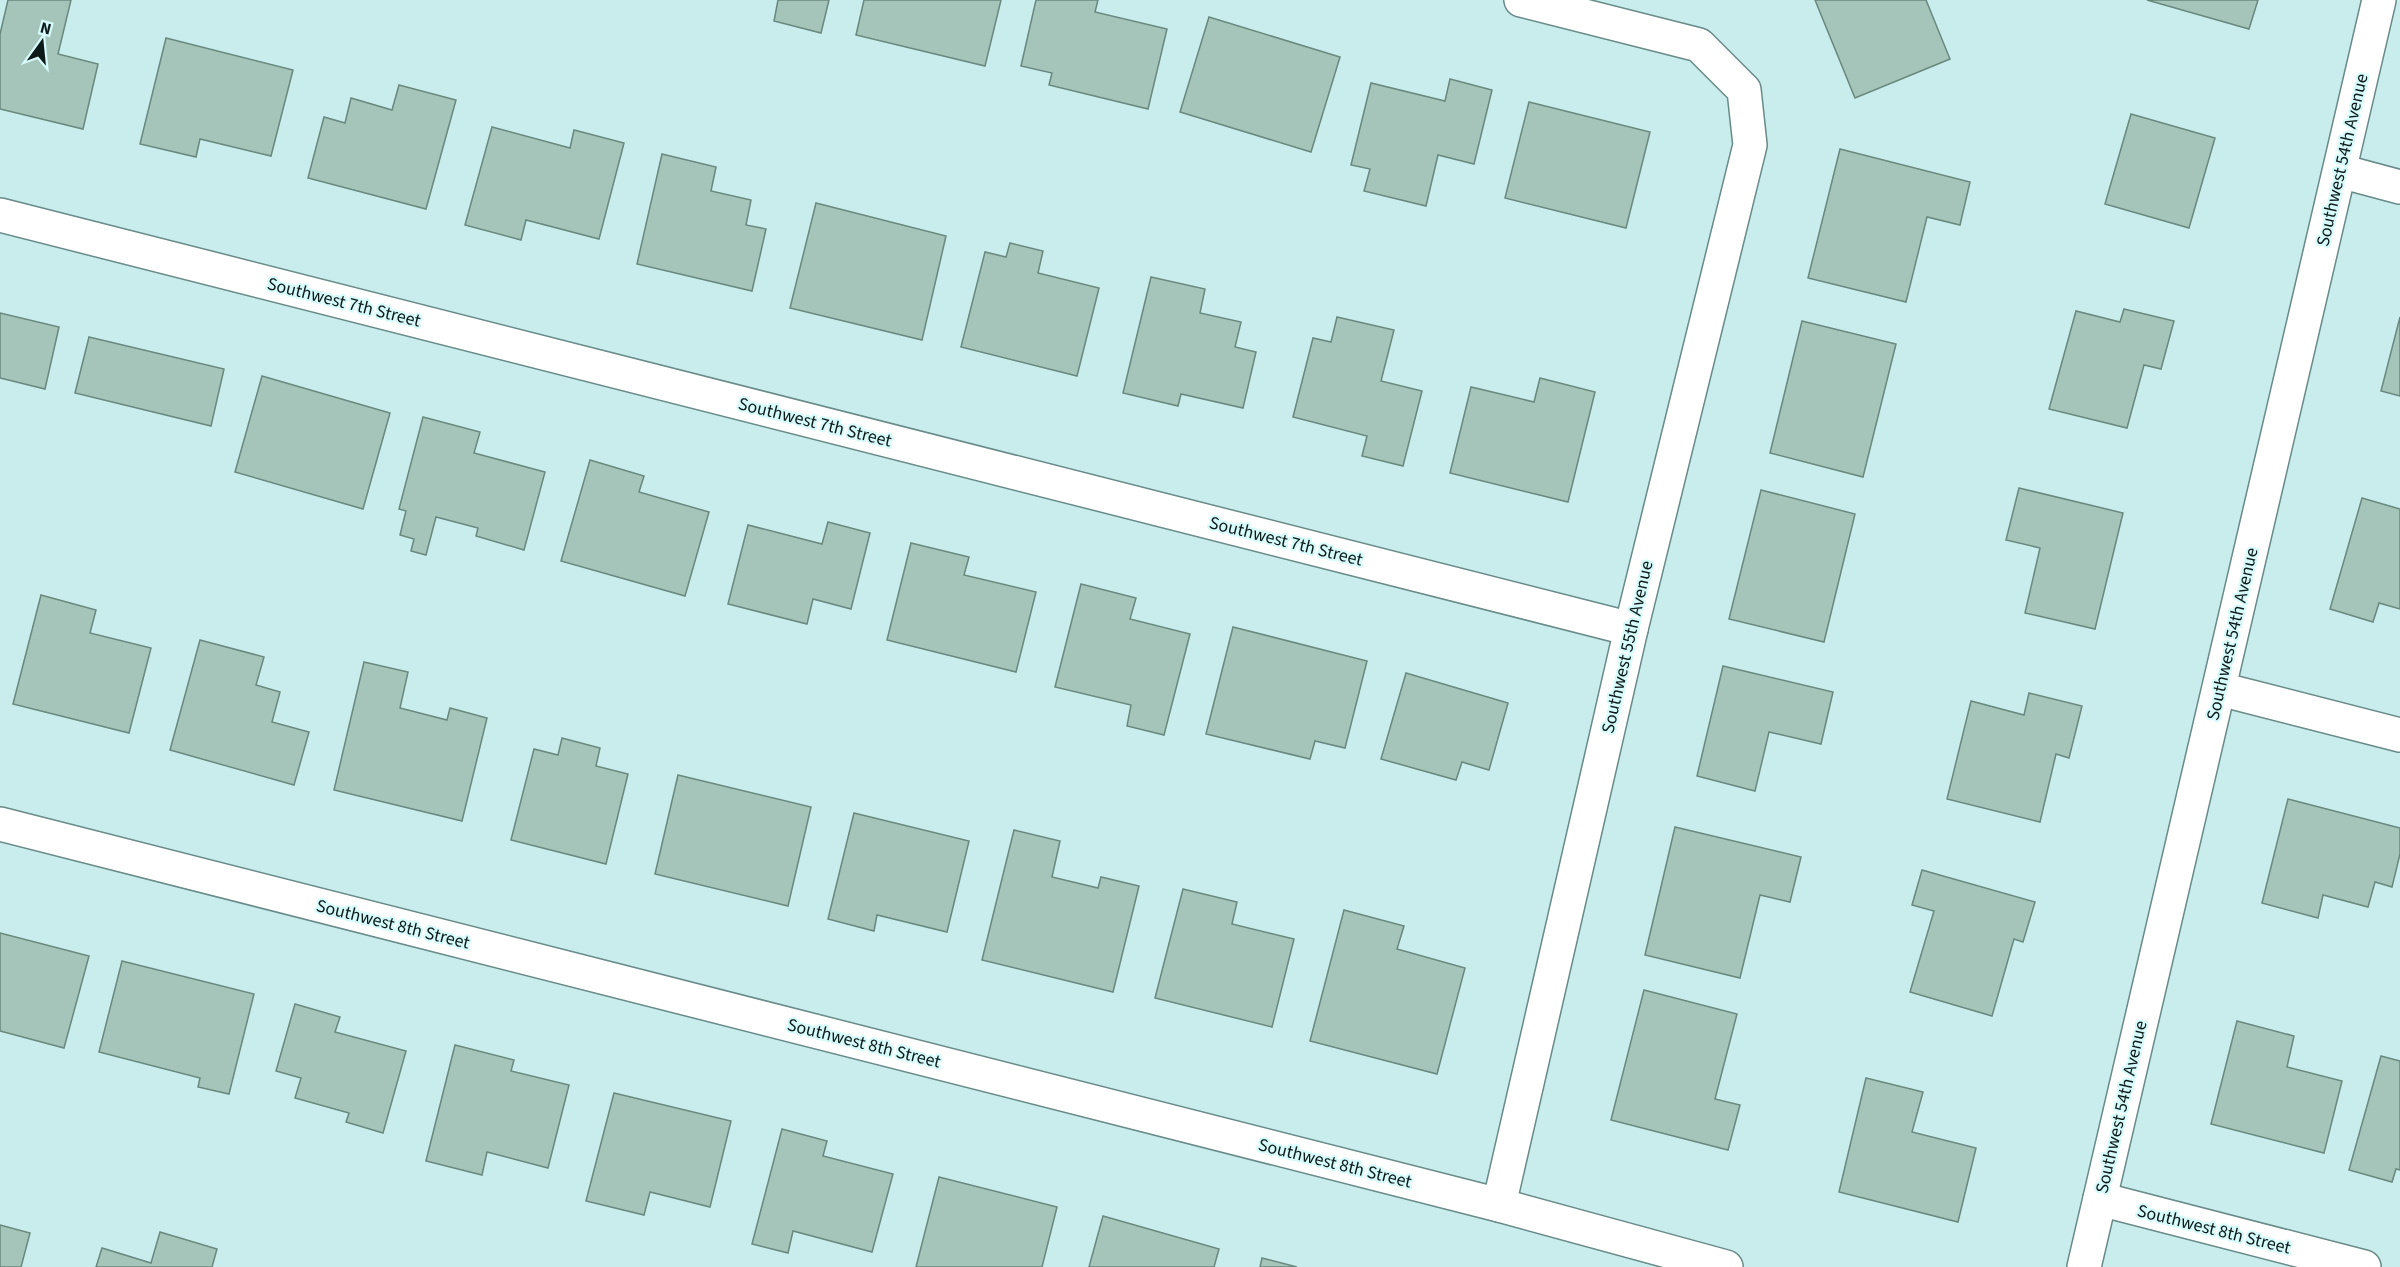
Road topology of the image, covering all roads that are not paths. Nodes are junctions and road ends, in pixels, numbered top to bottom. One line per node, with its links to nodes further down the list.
1 (1521, 0): 6 (street, Southwest 55th Avenue)
2 (2379, 0): 3 (street, Southwest 54th Avenue)
3 (2340, 171): 4 (street); 7 (street, Southwest 54th Avenue)
4 (2400, 187)
5 (0, 215): 6 (street, Southwest 7th Street)
6 (1631, 629): 11 (street, Southwest 55th Avenue)
7 (2220, 689): 8 (street); 10 (street, Southwest 54th Avenue)
8 (2400, 735)
9 (0, 824): 11 (street, Southwest 8th Street)
10 (2100, 1199): 13 (street, Southwest 54th Avenue); 14 (street, Southwest 8th Street)
11 (1499, 1205): 12 (street, Southwest 8th Street)
12 (1726, 1267)
13 (2084, 1267)
14 (2364, 1267)

